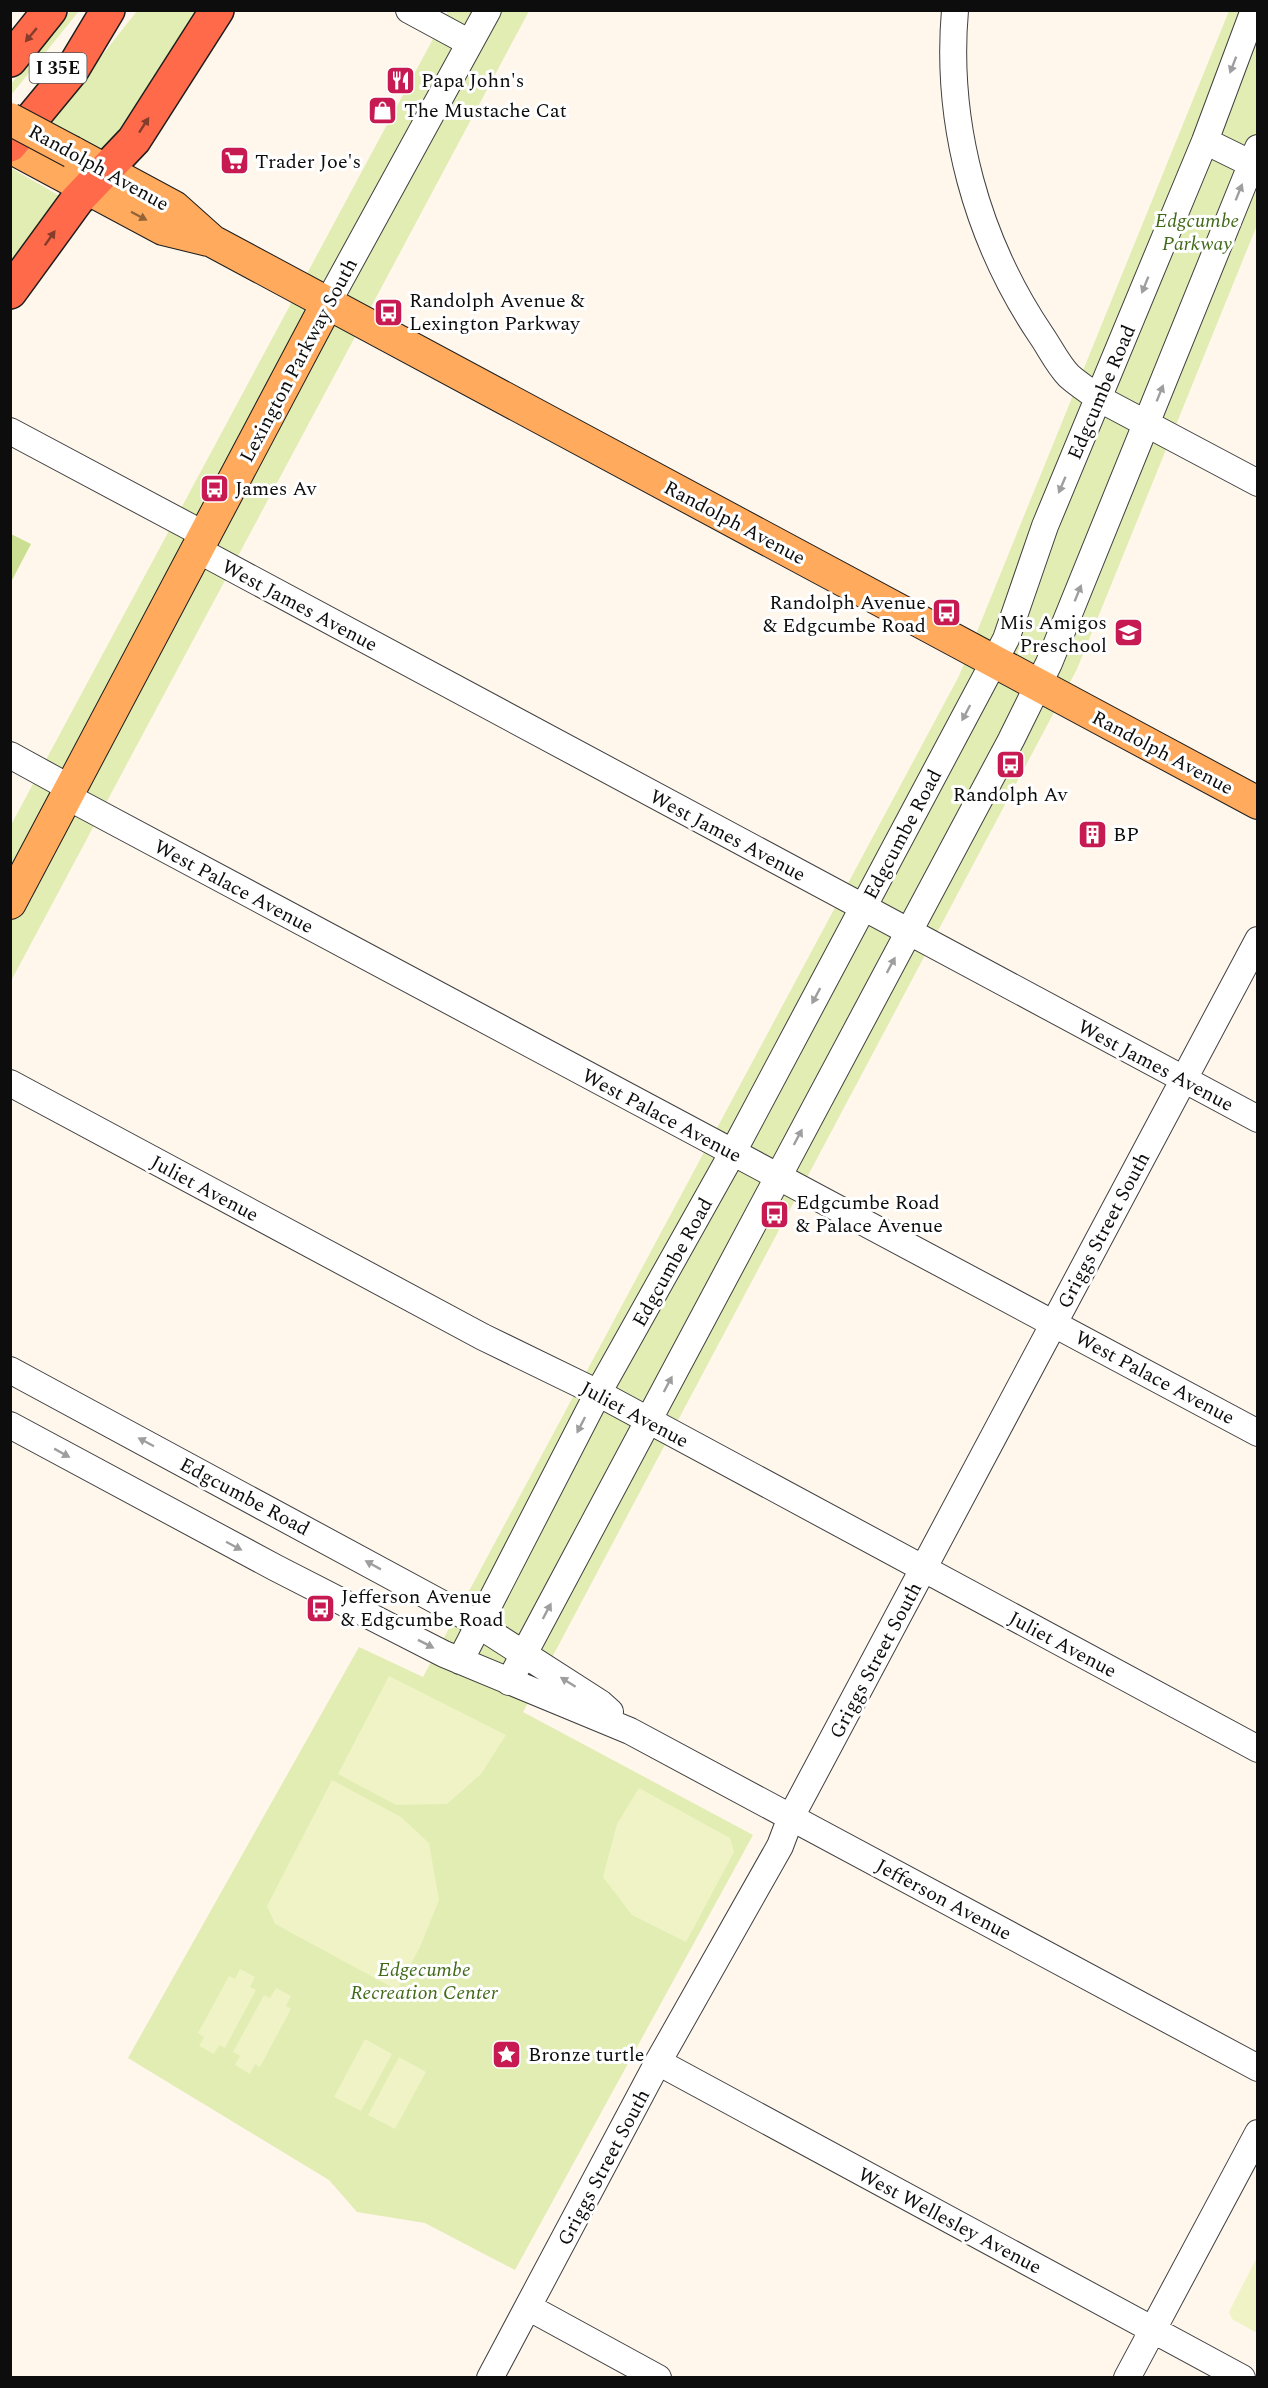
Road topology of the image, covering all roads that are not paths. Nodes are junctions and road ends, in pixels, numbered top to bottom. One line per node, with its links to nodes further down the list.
1 (50, 10): 10 (highway, I 35E, one-way to 10)
2 (103, 10): 12 (highway, I 35E)
3 (108, 10): 14 (highway)
4 (217, 10): 17 (highway, one-way to 4)
5 (409, 10): 9 (street)
6 (488, 10): 9 (street, Lexington Parkway South)
7 (955, 10): 20 (street)
8 (1254, 10): 13 (street, Edgcumbe Road, one-way to 13)
9 (470, 43): 19 (street, Lexington Parkway South)
10 (10, 60)
11 (10, 119): 16 (main road, Randolph Avenue, bridge)
12 (10, 124)
13 (1204, 141): 15 (street); 20 (street, Edgcumbe Road, one-way to 20)
14 (10, 146): 16 (main road, Randolph Avenue)
15 (1255, 160): 21 (street, one-way to 15)
16 (65, 162): 17 (main road, Randolph Avenue)
17 (97, 179): 18 (highway, one-way to 17); 19 (main road, Randolph Avenue)
18 (12, 292)
19 (327, 304): 24 (main road, Lexington Parkway South); 25 (main road, Randolph Avenue)
20 (1098, 398): 21 (street); 25 (street, Edgcumbe Road, one-way to 25)
21 (1148, 424): 23 (street); 26 (street, one-way to 21)
22 (10, 431): 24 (street, West James Avenue)
23 (1257, 483)
24 (202, 542): 28 (main road, Lexington Parkway South); 31 (street, West James Avenue)
25 (994, 662): 26 (main road, Randolph Avenue); 31 (street, Edgcumbe Road, one-way to 31)
26 (1038, 685): 29 (main road, Randolph Avenue); 32 (street)
27 (10, 755): 28 (street, West Palace Avenue)
28 (70, 793): 30 (main road, Lexington Parkway South); 37 (street, West Palace Avenue)
29 (1257, 804)
30 (10, 903)
31 (863, 907): 32 (street, West James Avenue); 37 (street, Edgcumbe Road, one-way to 37)
32 (909, 932): 34 (street, West James Avenue); 38 (street, one-way to 32)
33 (1257, 940): 34 (street, Griggs Street South)
34 (1183, 1080): 36 (street, West James Avenue); 39 (street, Griggs Street South)
35 (10, 1083): 41 (street, Juliet Avenue)
36 (1257, 1119)
37 (733, 1152): 38 (street, West Palace Avenue); 41 (street, Edgcumbe Road)
38 (777, 1176): 39 (street, West Palace Avenue); 42 (street, one-way to 38)
39 (1054, 1323): 44 (street, West Palace Avenue); 45 (street, Griggs Street South)
40 (10, 1370): 46 (street, Edgcumbe Road, one-way to 40)
41 (598, 1393): 42 (street, Juliet Avenue); 46 (street, Edgcumbe Road, one-way to 46)
42 (649, 1421): 45 (street, Juliet Avenue); 47 (street, one-way to 42)
43 (10, 1425): 48 (street, one-way to 48)
44 (1257, 1433)
45 (922, 1568): 51 (street, Juliet Avenue); 52 (street, Griggs Street South)
46 (478, 1624): 47 (street, Edgcumbe Road); 48 (street, Edgcumbe Road)
47 (524, 1654): 49 (street); 50 (street, Jefferson Avenue, one-way to 47)
48 (460, 1661): 49 (street)
49 (509, 1682): 50 (street, Jefferson Avenue)
50 (630, 1731): 52 (street, Jefferson Avenue)
51 (1257, 1749)
52 (791, 1817): 53 (street, Griggs Street South); 54 (street, Jefferson Avenue)
53 (658, 2062): 56 (street, Griggs Street South); 57 (street, West Wellesley Avenue)
54 (1257, 2068)
55 (1257, 2133): 57 (street)
56 (528, 2307): 58 (street, Griggs Street South); 59 (street)
57 (1153, 2329): 60 (street); 61 (street, West Wellesley Avenue)
58 (490, 2378)
59 (658, 2378)
60 (1127, 2378)
61 (1242, 2378)

